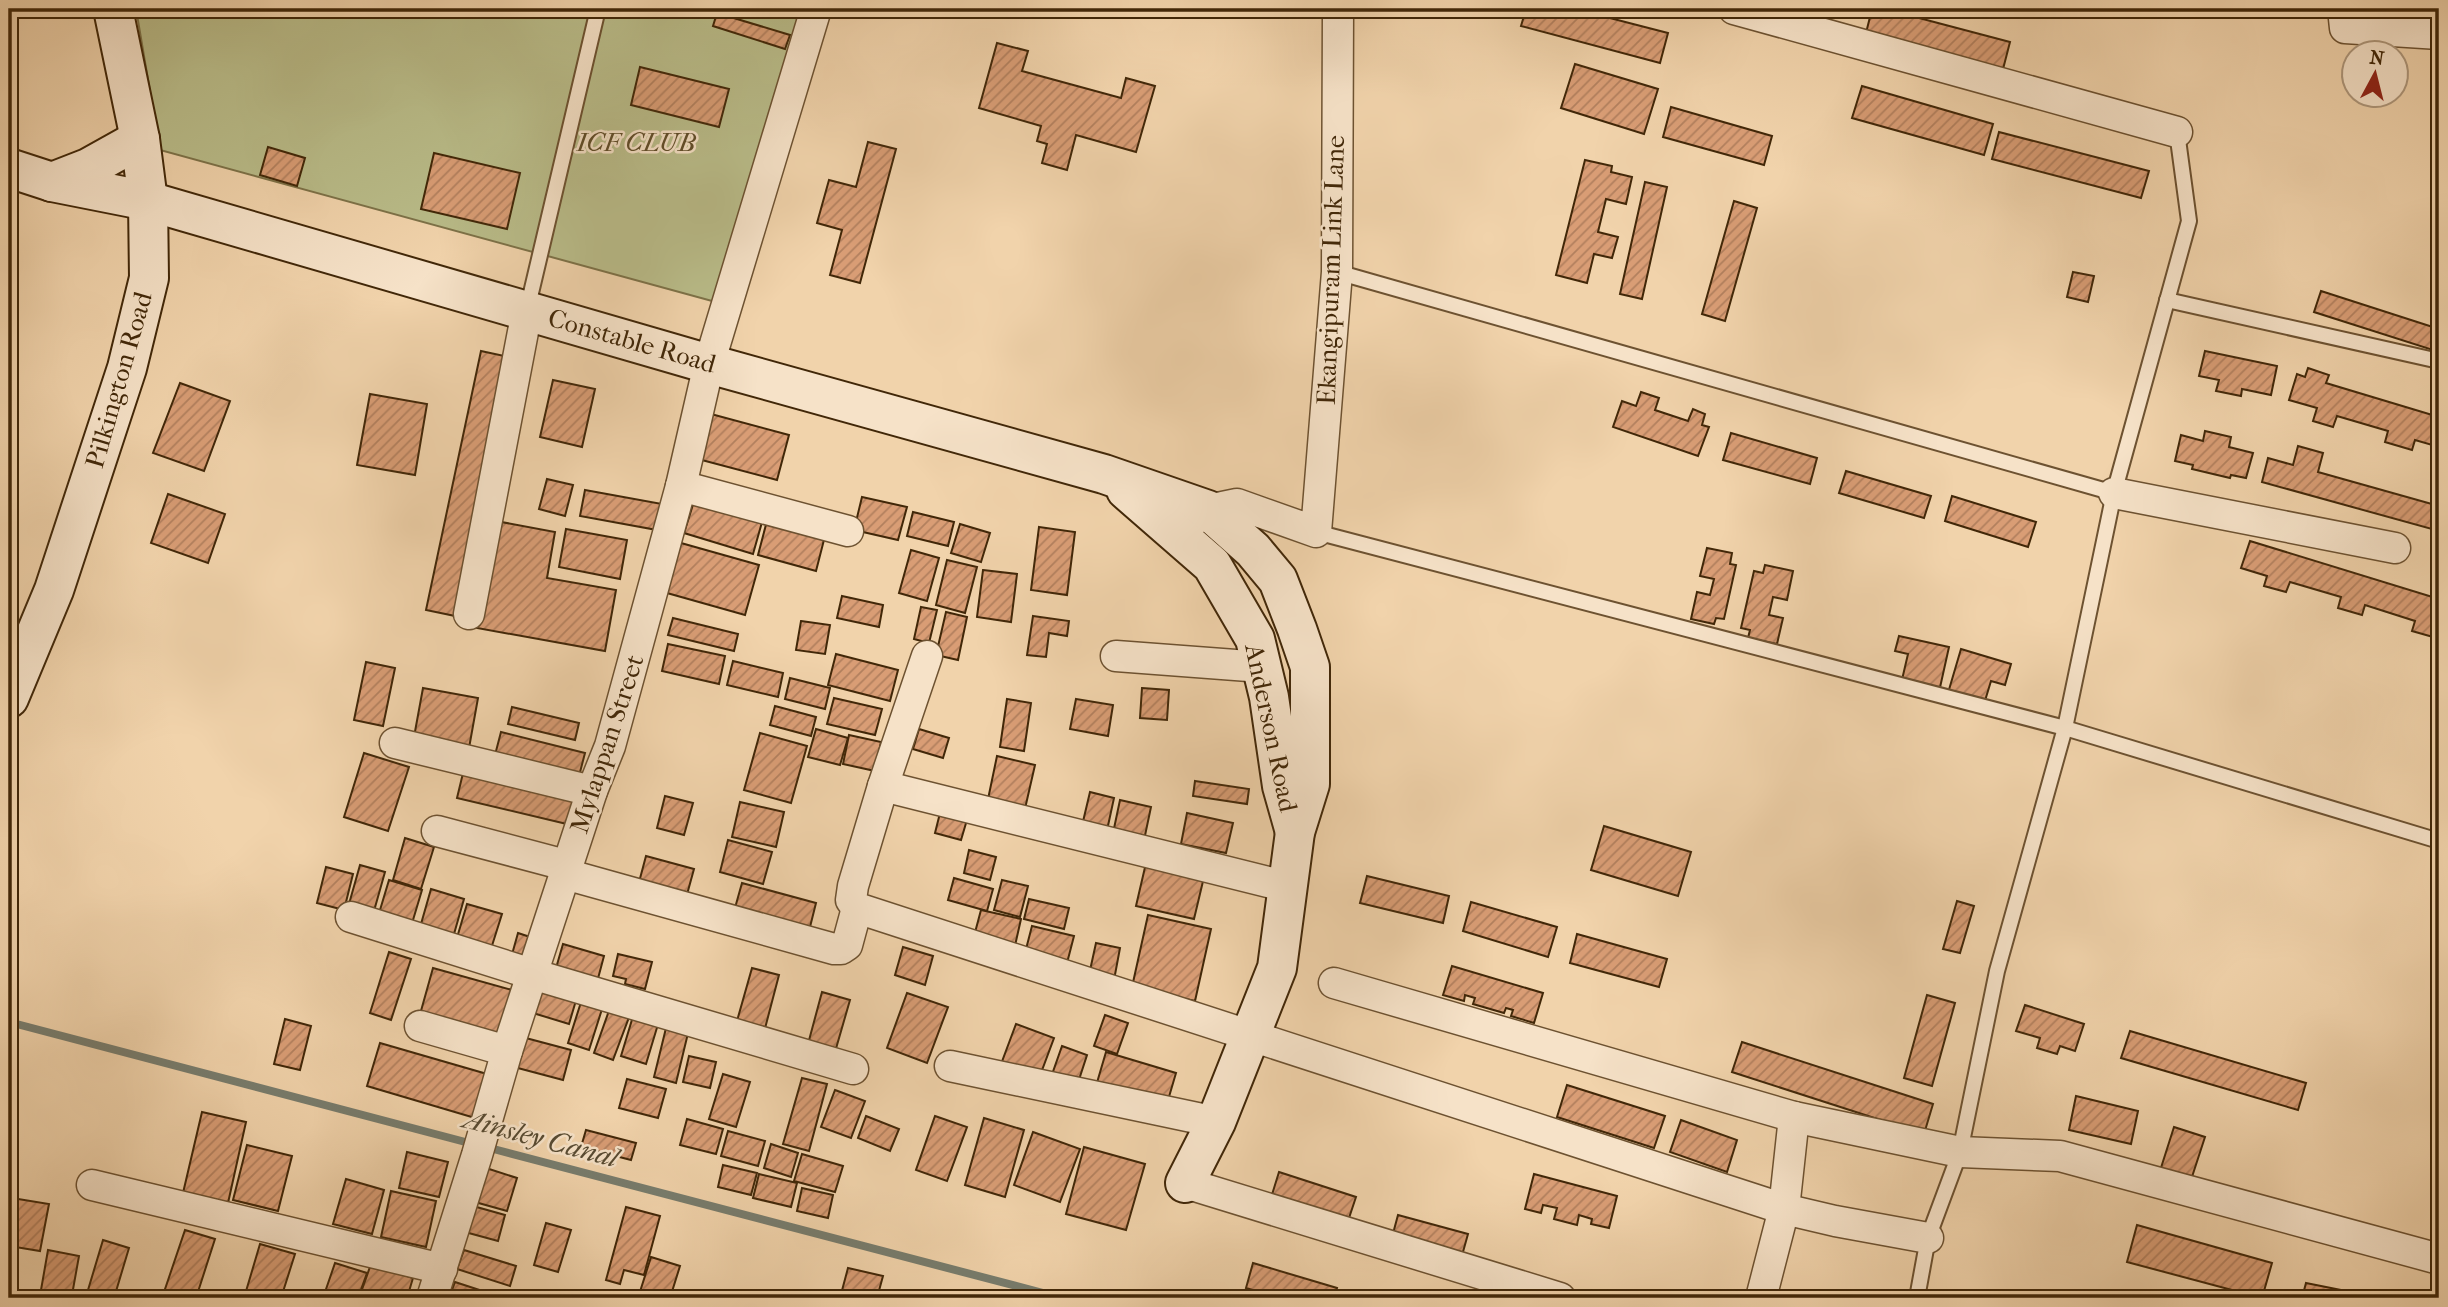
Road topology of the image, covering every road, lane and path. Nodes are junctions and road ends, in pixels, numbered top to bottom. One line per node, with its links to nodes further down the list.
1 (113, 9): 9 (street, Pilkington Road)
2 (598, 9): 15 (lane)
3 (816, 9): 17 (street, Mylappan Street)
4 (1338, 9): 13 (street, Ekangipuram Link Lane)
5 (1734, 9): 8 (street)
6 (2343, 9): 7 (street)
7 (2439, 34)
8 (2177, 132): 14 (lane)
9 (140, 139): 11 (street); 12 (street, Pilkington Road)
10 (9, 169): 11 (street, Constable Road)
11 (52, 182): 12 (street, Constable Road)
12 (148, 201): 15 (street, Constable Road); 31 (street, Pilkington Road)
13 (1337, 272): 20 (lane); 24 (street, Ekangipuram Link Lane)
14 (2167, 300): 16 (lane); 20 (lane)
15 (527, 311): 17 (street, Constable Road); 26 (street)
16 (2439, 360)
17 (709, 364): 18 (street, Constable Road); 19 (street, Mylappan Street)
18 (1104, 474): 21 (street, Constable Road); 23 (street, Anderson Road)
19 (681, 486): 22 (street); 35 (street, Mylappan Street)
20 (2114, 493): 25 (street); 32 (lane)
21 (1208, 510): 23 (street, Constable Road); 24 (street, Constable Road); 30 (street, Constable Road)
22 (848, 531)
23 (1176, 532): 29 (street, Anderson Road)
24 (1316, 532): 32 (lane)
25 (2395, 548)
26 (469, 614)
27 (927, 656): 34 (street)
28 (1115, 656): 29 (street)
29 (1262, 667): 37 (street, Anderson Road)
30 (1310, 667): 37 (street, Anderson Road)
31 (9, 698)
32 (2065, 728): 38 (lane); 52 (lane)
33 (395, 743): 35 (street)
34 (883, 786): 40 (street); 41 (street)
35 (592, 791): 39 (street, Mylappan Street)
36 (437, 831): 39 (street)
37 (1295, 832): 40 (street, Anderson Road)
38 (2439, 841)
39 (567, 870): 41 (street); 43 (street, Mylappan Street)
40 (1288, 887): 46 (street, Anderson Road)
41 (857, 908): 46 (street)
42 (351, 917): 43 (street)
43 (532, 974): 47 (street, Mylappan Street); 49 (street)
44 (1334, 983): 50 (street)
45 (420, 1026): 47 (street)
46 (1250, 1034): 51 (street, Anderson Road); 55 (street)
47 (506, 1051): 58 (street, Mylappan Street)
48 (950, 1066): 51 (street)
49 (853, 1069)
50 (1794, 1117): 52 (street); 55 (street)
51 (1216, 1122): 53 (street, Anderson Road)
52 (1960, 1152): 56 (lane); 57 (street)
53 (1185, 1183): 60 (street)
54 (92, 1185): 58 (street)
55 (1784, 1209): 56 (street); 61 (street)
56 (1928, 1238): 62 (lane)
57 (2439, 1259)
58 (442, 1269): 59 (street, Mylappan Street)
59 (432, 1298)
60 (1560, 1298)
61 (1761, 1298)
62 (1917, 1298)

